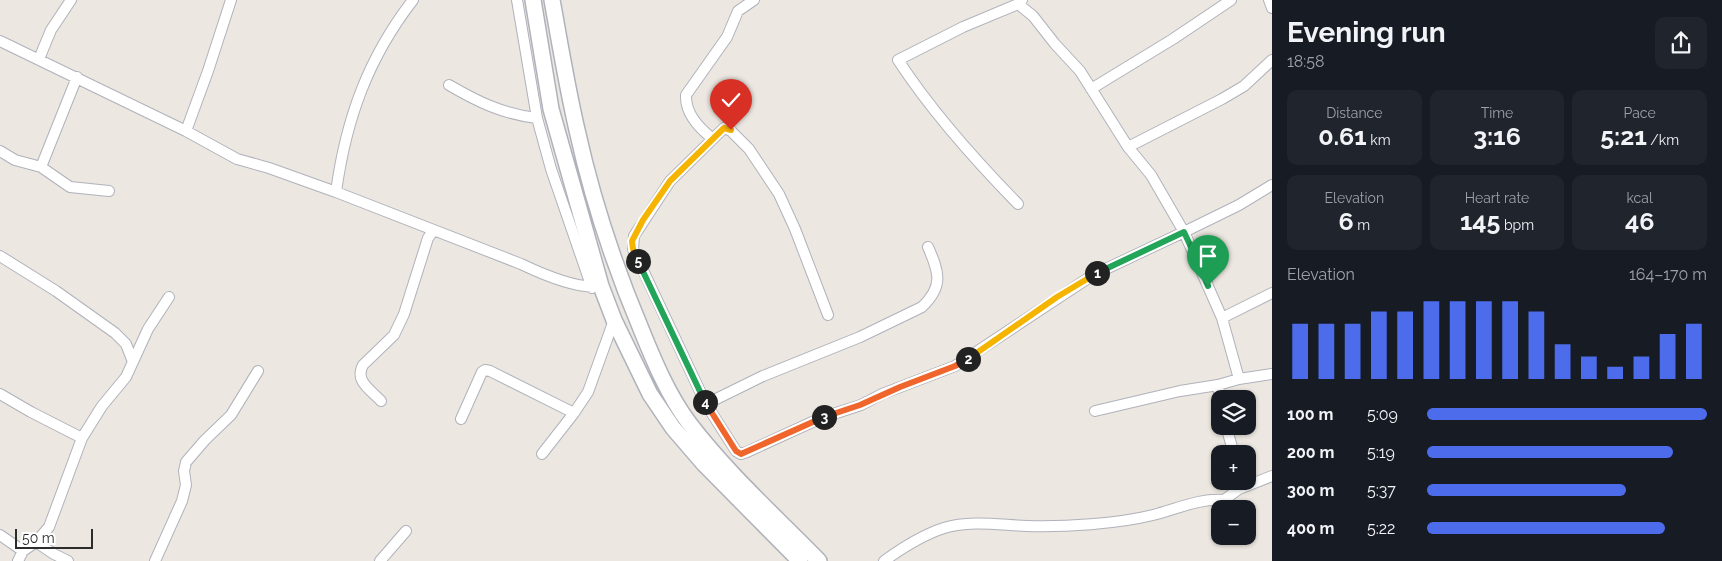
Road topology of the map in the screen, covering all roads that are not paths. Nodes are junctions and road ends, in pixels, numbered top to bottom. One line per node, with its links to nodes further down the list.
1 (71, 0): 13 (street)
2 (230, 0): 19 (street)
3 (413, 0): 26 (street)
4 (517, 0): 18 (street)
5 (533, 0): 32 (main road)
6 (552, 0): 64 (main road)
7 (754, 0): 20 (street)
8 (1231, 0): 17 (street)
9 (1269, 0): 11 (street)
10 (1020, 2): 17 (street); 27 (street)
11 (1272, 8)
12 (0, 41): 13 (street)
13 (39, 59): 15 (street)
14 (1272, 60): 21 (street)
15 (77, 77): 19 (street); 23 (street)
16 (449, 86): 18 (street)
17 (1091, 89): 21 (street)
18 (536, 118): 32 (street)
19 (186, 131): 26 (street)
20 (714, 139): 35 (street); 46 (street)
21 (1128, 147): 29 (street)
22 (0, 151): 23 (street)
23 (40, 167): 25 (street)
24 (1272, 185): 29 (street)
25 (109, 191)
26 (336, 192): 28 (street)
27 (1018, 204)
28 (433, 231): 32 (street); 45 (street)
29 (1184, 232): 36 (street); 46 (street)
30 (928, 247): 46 (street)
31 (0, 256): 38 (street)
32 (597, 287): 37 (main road)
33 (1272, 293): 36 (street)
34 (169, 297): 38 (street)
35 (828, 315)
36 (1222, 318): 41 (street)
37 (614, 320): 48 (street); 63 (main road)
38 (133, 362): 50 (street)
39 (258, 371): 61 (street)
40 (1272, 374): 41 (street)
41 (1239, 379): 42 (street)
42 (1218, 385): 43 (street); 47 (street)
43 (1219, 390)
44 (0, 394): 50 (street)
45 (381, 401)
46 (706, 404)
47 (1095, 411)
48 (574, 413): 49 (street); 51 (street)
49 (460, 419)
50 (82, 438): 57 (street)
51 (542, 454)
52 (1272, 476): 53 (street)
53 (1256, 480)
54 (1236, 490): 65 (street)
55 (406, 531): 62 (street)
56 (0, 535): 58 (street)
57 (36, 542): 58 (street); 60 (street)
58 (23, 551): 59 (street)
59 (18, 561)
60 (68, 561)
61 (155, 561)
62 (380, 561)
63 (800, 561)
64 (819, 561)
65 (884, 561)

